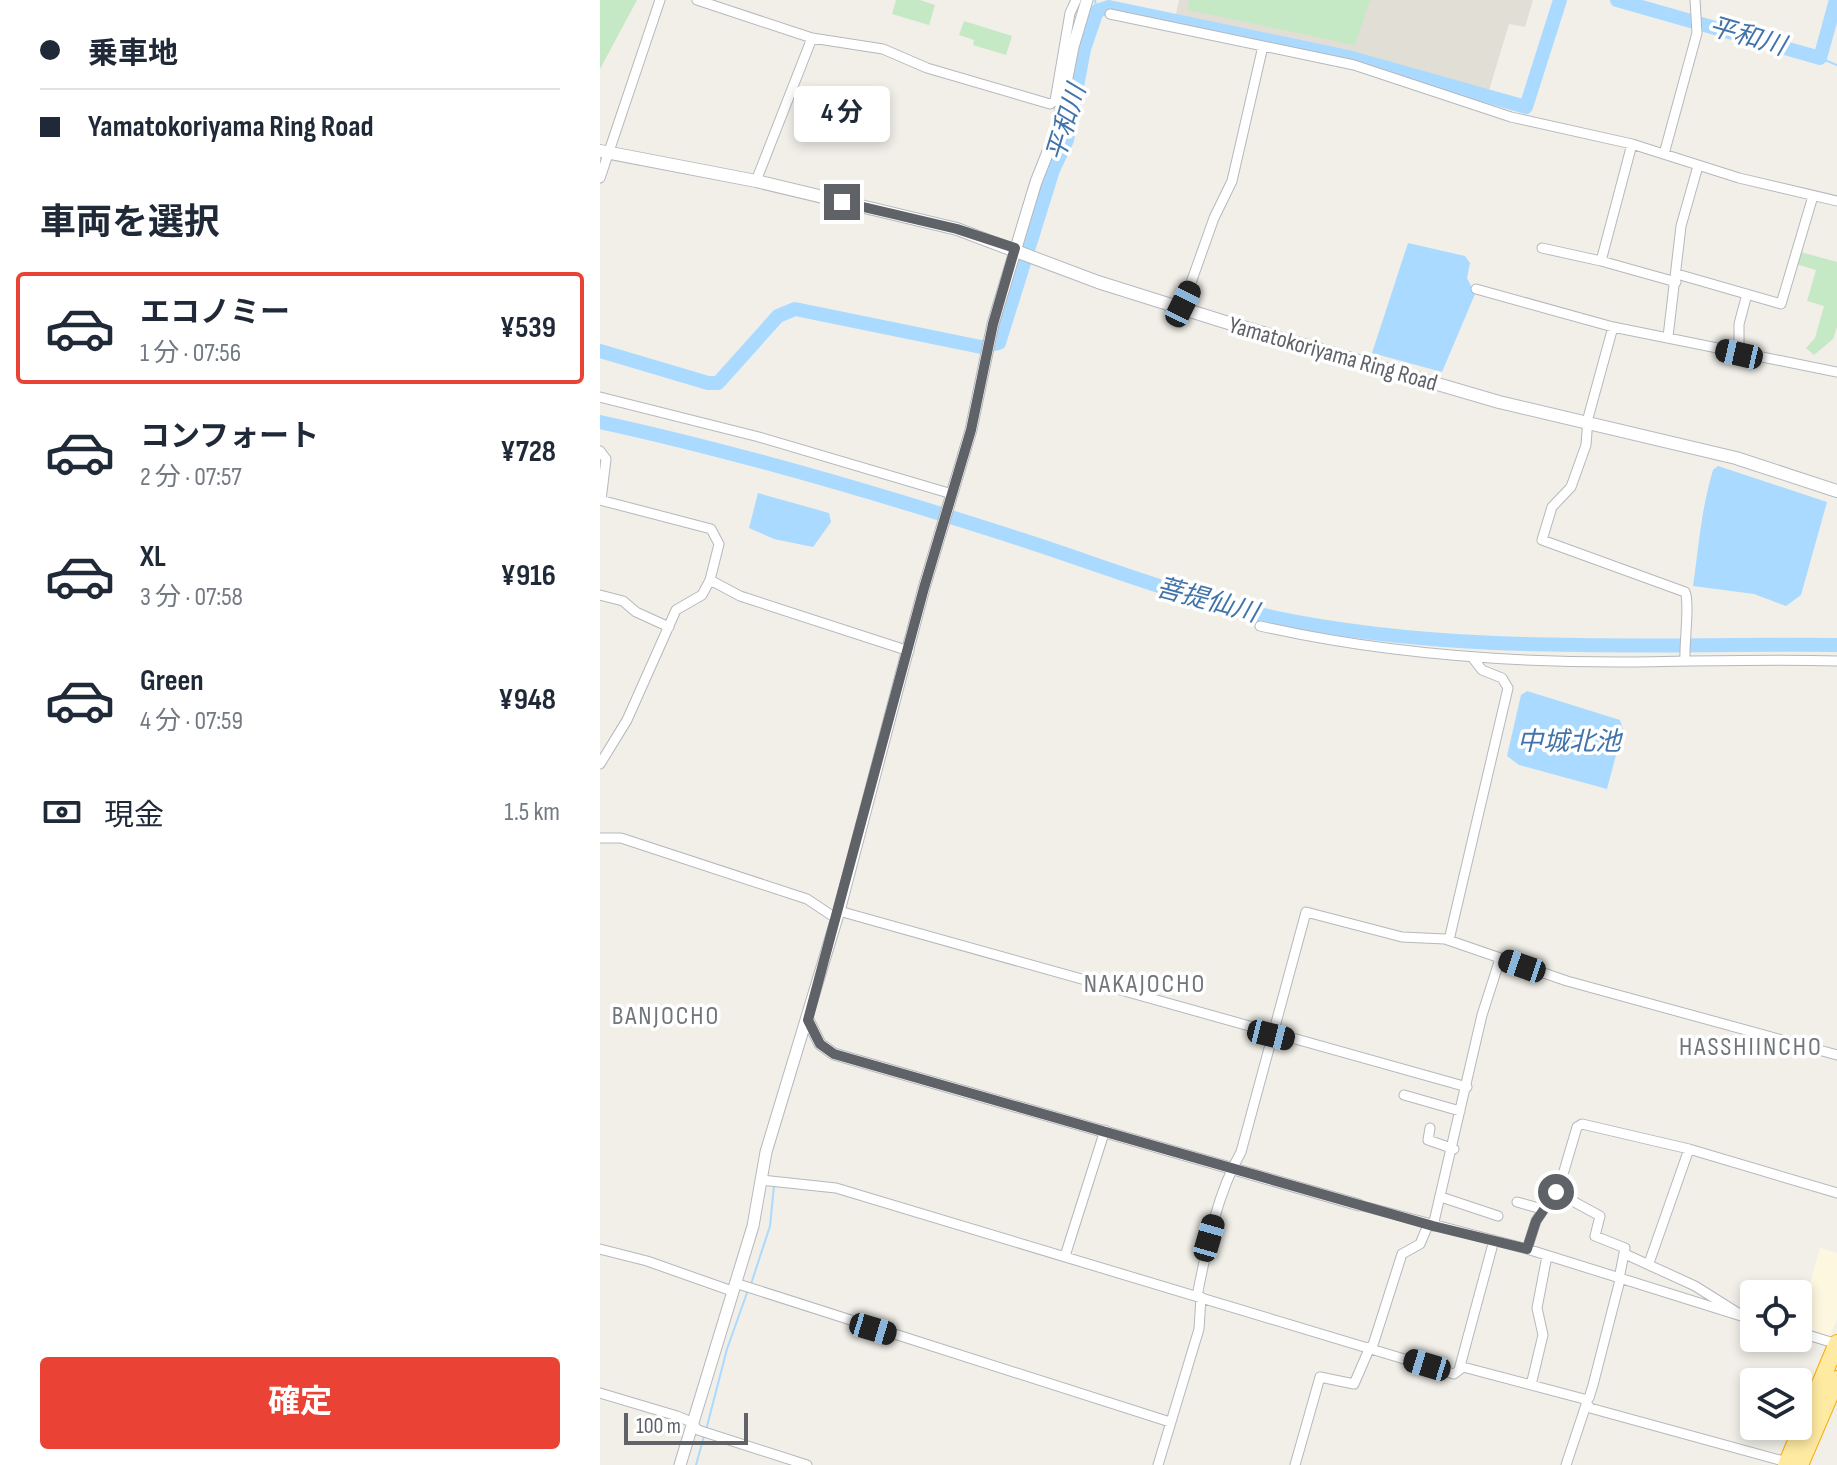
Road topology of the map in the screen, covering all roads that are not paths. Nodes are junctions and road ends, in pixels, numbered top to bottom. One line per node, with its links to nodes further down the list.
1 (660, 0): 10 (street)
2 (697, 0): 7 (street)
3 (1076, 0): 7 (street)
4 (1087, 0): 18 (street)
5 (1695, 0): 11 (street)
6 (1110, 14): 8 (street)
7 (812, 38): 14 (street)
8 (1263, 46): 9 (street); 23 (street)
9 (1632, 144): 11 (street); 19 (street)
10 (604, 152): 13 (street); 14 (main road, Yamatokoriyama Ring Road)
11 (1664, 154): 12 (street)
12 (1698, 166): 15 (street); 20 (street)
13 (600, 178)
14 (756, 181): 18 (main road, Yamatokoriyama Ring Road)
15 (1813, 196): 16 (street); 22 (street)
16 (1837, 201)
17 (1542, 248): 19 (street)
18 (1024, 252): 23 (main road, Yamatokoriyama Ring Road); 32 (street)
19 (1601, 261): 20 (street)
20 (1676, 278): 22 (street); 25 (street)
21 (1476, 289): 24 (street)
22 (1747, 294): 26 (street)
23 (1182, 308): 29 (main road, Yamatokoriyama Ring Road)
24 (1613, 327): 25 (street); 29 (street)
25 (1668, 337): 26 (street)
26 (1739, 354): 27 (street)
27 (1837, 372)
28 (600, 397): 32 (street)
29 (1588, 423): 31 (main road, Yamatokoriyama Ring Road); 40 (street)
30 (600, 451): 33 (street)
31 (1837, 491)
32 (952, 496): 38 (street)
33 (600, 500): 34 (street)
34 (710, 580): 37 (street); 38 (street)
35 (600, 595): 37 (street)
36 (1260, 626): 39 (street)
37 (669, 627): 42 (street)
38 (909, 651): 44 (street)
39 (1472, 657): 40 (street); 45 (street)
40 (1685, 658): 41 (street)
41 (1837, 661)
42 (600, 764)
43 (600, 838): 44 (street)
44 (838, 915): 47 (street); 48 (street)
45 (1449, 940): 46 (street); 48 (street)
46 (1500, 959): 49 (street); 50 (street)
47 (808, 1020): 54 (street); 58 (street)
48 (1271, 1035): 50 (street); 57 (street)
49 (1837, 1055)
50 (1467, 1087): 52 (street)
51 (1404, 1095): 52 (street)
52 (1460, 1111): 55 (street)
53 (1430, 1128): 55 (street)
54 (1105, 1130): 57 (street); 71 (street)
55 (1454, 1149): 61 (street)
56 (1689, 1149): 59 (street); 60 (street); 73 (street)
57 (1233, 1167): 63 (street); 76 (street)
58 (761, 1180): 71 (street); 75 (street)
59 (1556, 1192): 64 (street); 70 (street)
60 (1837, 1193)
61 (1441, 1197): 65 (street); 66 (street)
62 (1517, 1202): 64 (street)
63 (1359, 1205): 66 (street)
64 (1542, 1209): 69 (street)
65 (1498, 1216)
66 (1431, 1226): 67 (street); 81 (street)
67 (1494, 1240): 69 (street); 82 (street)
68 (600, 1249): 75 (street)
69 (1527, 1249): 72 (street)
70 (1625, 1254): 73 (street); 74 (street)
71 (1065, 1256): 76 (street)
72 (1547, 1256): 74 (street); 84 (street)
73 (1649, 1263): 77 (street)
74 (1619, 1280): 78 (street); 86 (street)
75 (734, 1287): 87 (street); 88 (street)
76 (1199, 1297): 81 (street); 87 (street)
77 (1740, 1315)
78 (1740, 1316)
79 (1812, 1336): 80 (street)
80 (1837, 1344): 89 (highway)
81 (1371, 1348): 82 (street); 93 (street)
82 (1459, 1370): 84 (street)
83 (1837, 1379): 89 (highway)
84 (1531, 1385): 86 (street)
85 (600, 1393): 88 (street)
86 (1585, 1402): 89 (street); 94 (street)
87 (1170, 1422): 92 (street)
88 (693, 1425): 90 (street); 91 (street)
89 (1791, 1464)
90 (680, 1465)
91 (807, 1465)
92 (1158, 1465)
93 (1295, 1465)
94 (1566, 1465)

